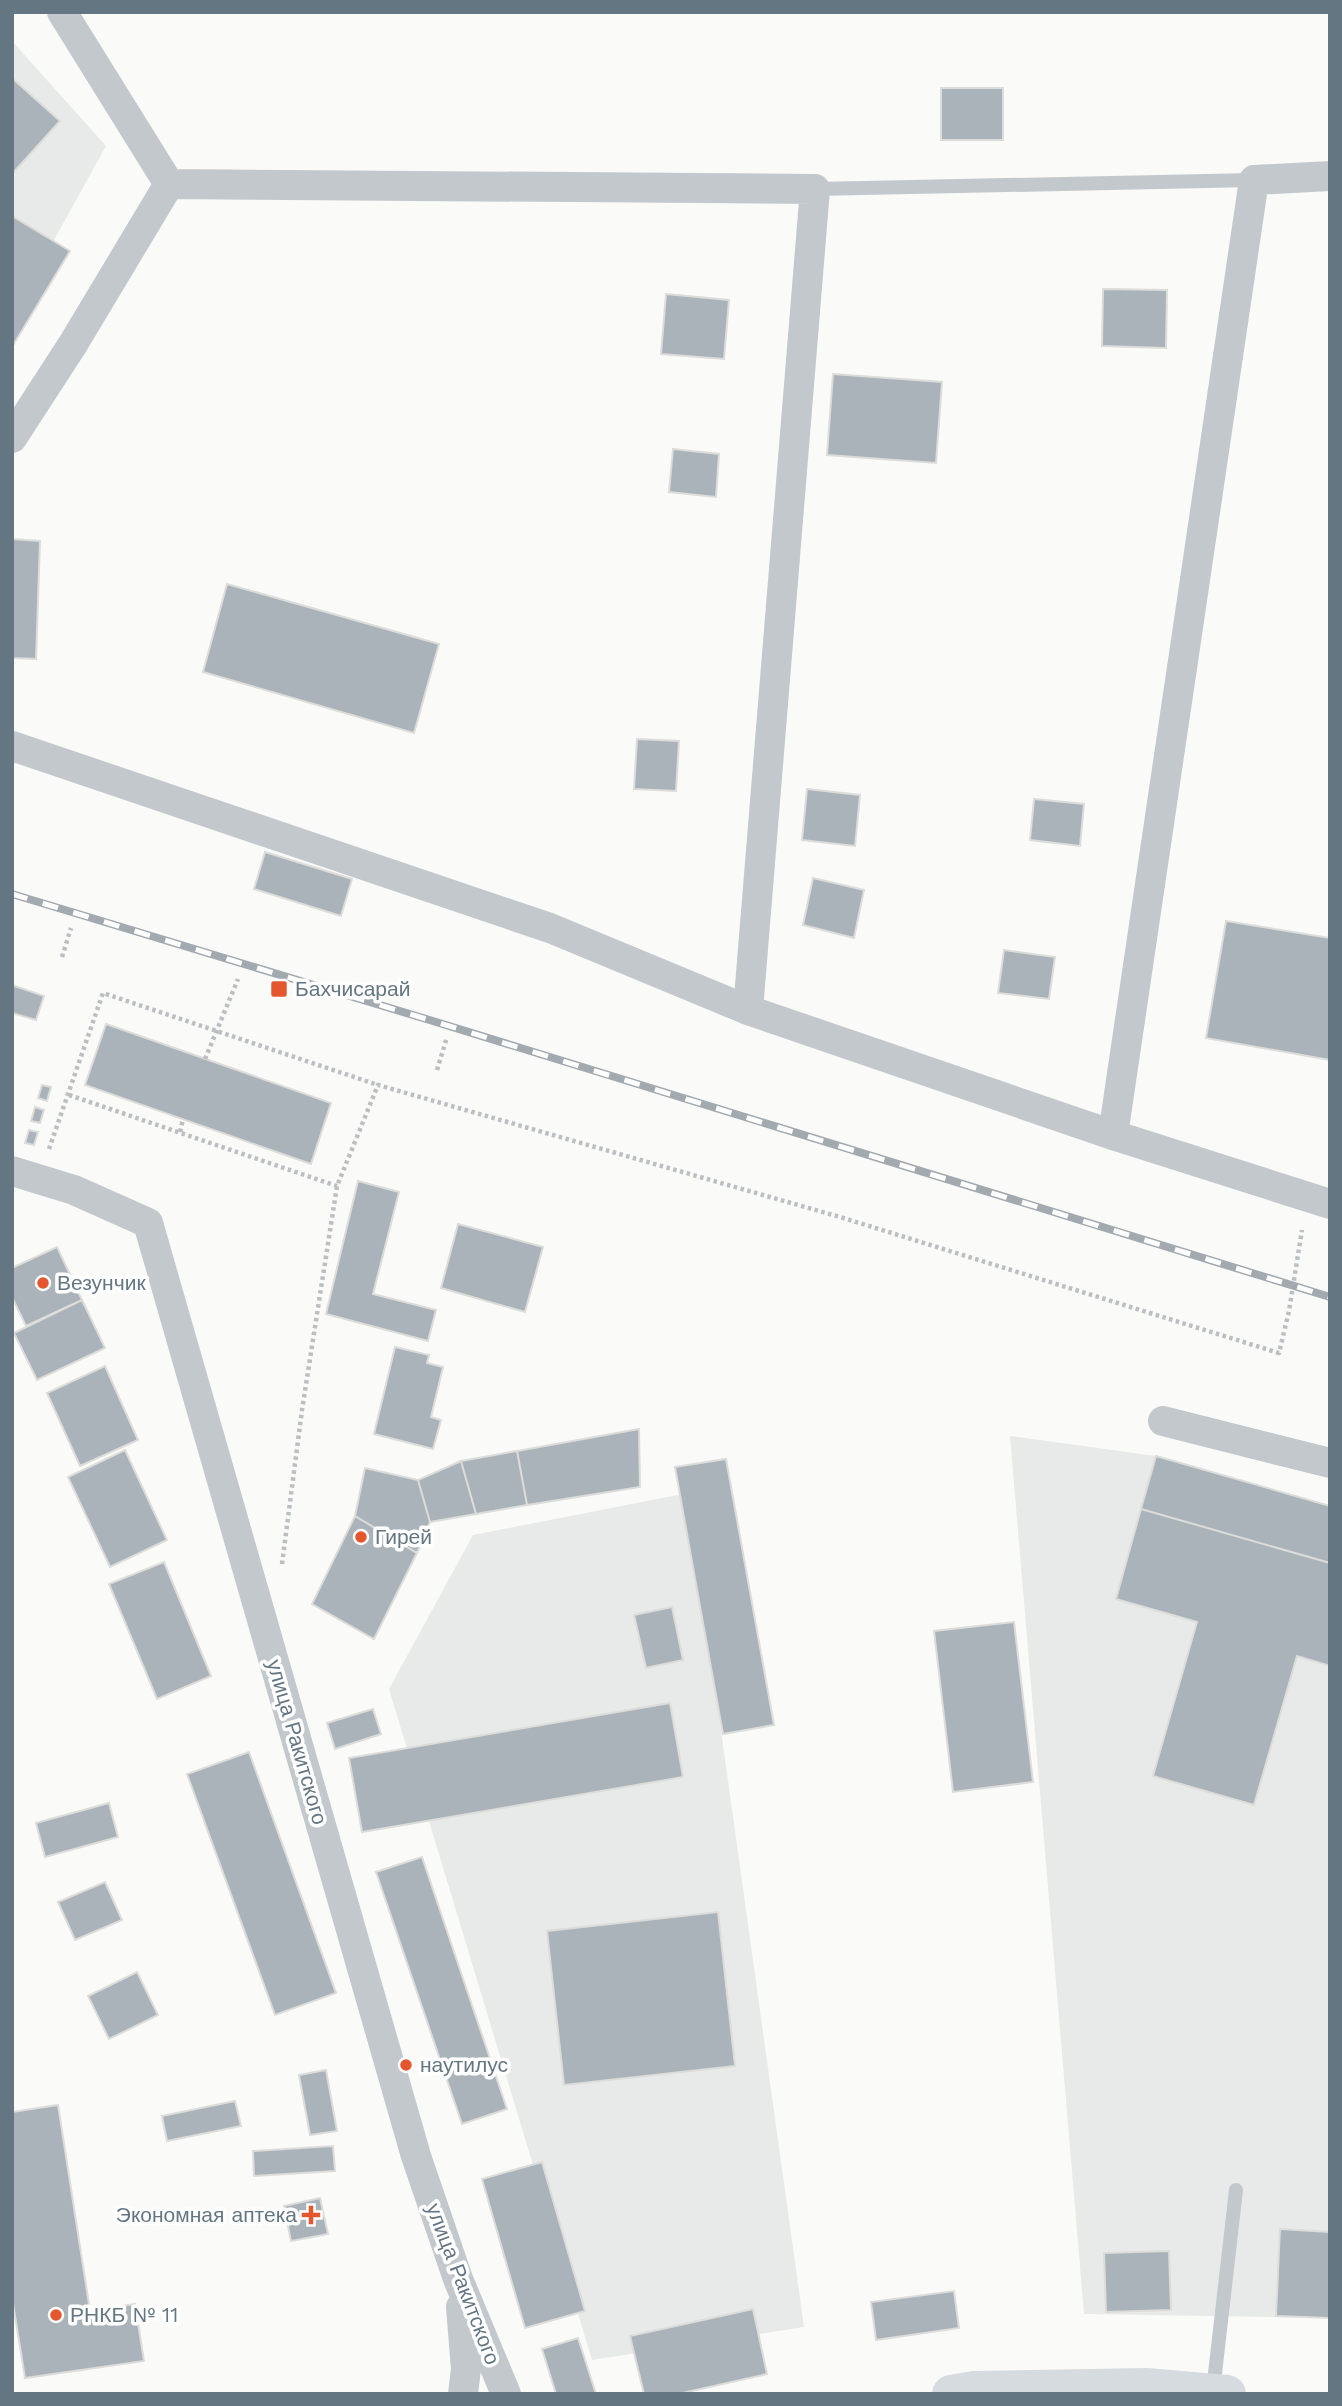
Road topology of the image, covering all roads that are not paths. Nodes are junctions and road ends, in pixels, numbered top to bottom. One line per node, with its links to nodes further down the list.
1 (62, 12): 4 (street)
2 (1330, 176): 3 (street)
3 (1254, 180): 5 (lane); 9 (street)
4 (169, 184): 5 (street); 6 (street)
5 (815, 190): 8 (street)
6 (12, 438)
7 (12, 746): 8 (street)
8 (747, 1010): 9 (street)
9 (1113, 1135): 11 (street)
10 (25, 1175): 15 (street, улица Ракитского)
11 (1319, 1201)
12 (1163, 1421): 13 (street)
13 (1330, 1463)
14 (1237, 2190): 16 (lane)
15 (458, 2278): 17 (street); 18 (street, улица Ракитского)
16 (1220, 2393): 19 (main road)
17 (463, 2394)
18 (506, 2394)
19 (951, 2394)

